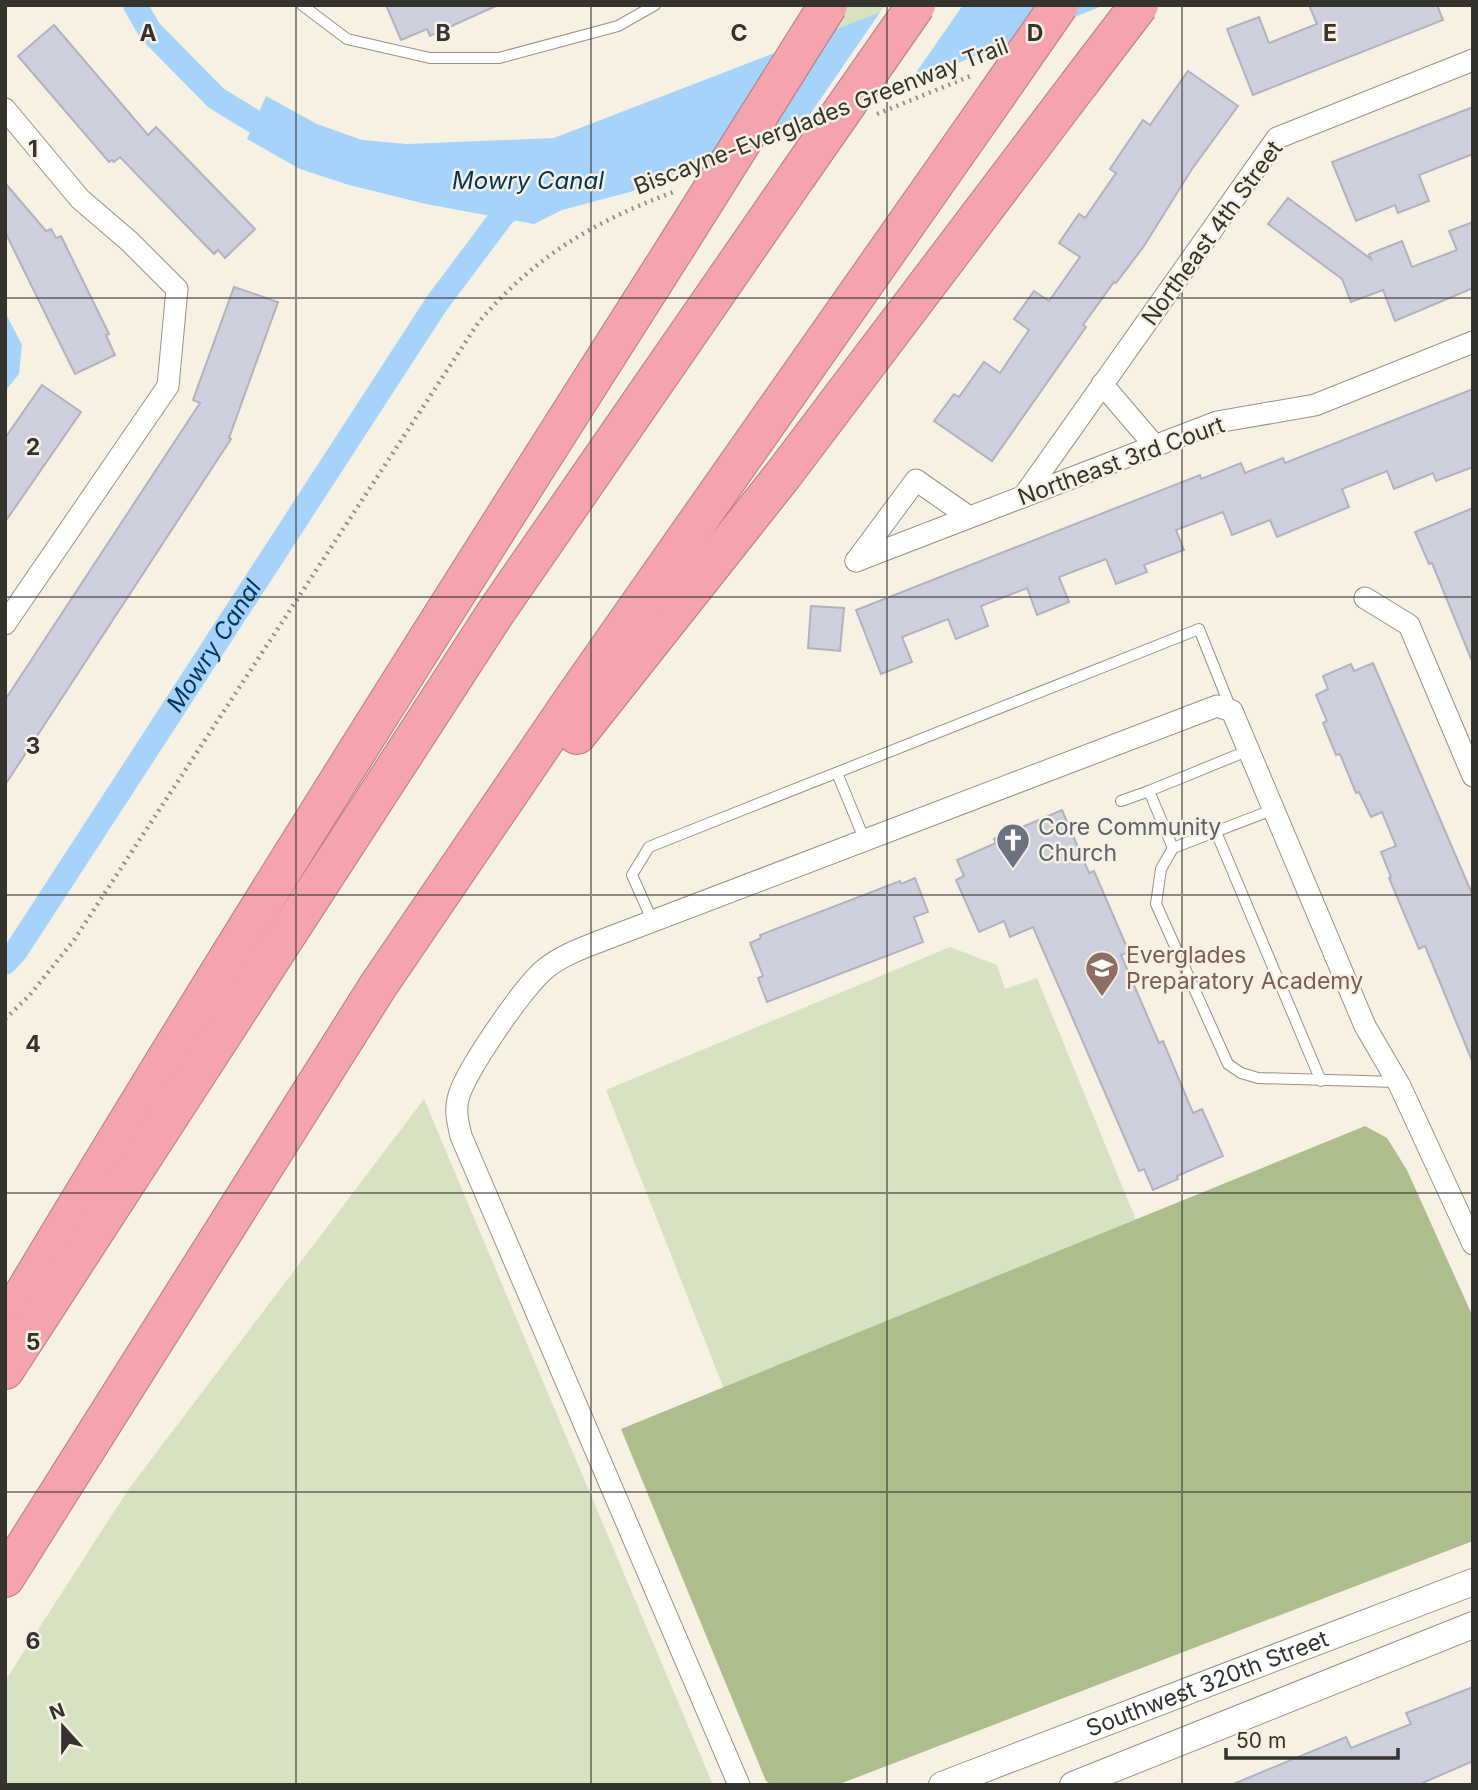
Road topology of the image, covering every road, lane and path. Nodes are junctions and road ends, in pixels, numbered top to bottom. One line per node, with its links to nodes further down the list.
1 (302, 5): 2 (lane)
2 (655, 5)
3 (828, 5): 35 (highway, bridge)
4 (916, 5): 36 (highway, bridge)
5 (1059, 5): 8 (highway, bridge)
6 (1139, 5): 30 (highway, bridge)
7 (1473, 60): 13 (street, Northeast 4th Street)
8 (985, 85): 10 (path, Biscayne-Everglades Greenway Trail); 30 (highway)
9 (5, 109): 18 (street)
10 (873, 116)
11 (686, 188): 31 (path, Biscayne-Everglades Greenway Trail)
12 (1473, 342): 14 (street, Northeast 3rd Court)
13 (1102, 384): 14 (street); 15 (street, Northeast 4th Street)
14 (1155, 446): 15 (street, Northeast 3rd Court)
15 (1023, 497): 16 (street, Northeast 3rd Court)
16 (970, 517): 16 (street, Northeast 3rd Court)
17 (1365, 598): 22 (street)
18 (5, 624)
19 (1232, 711): 20 (street); 21 (lane); 27 (street)
20 (1247, 751): 23 (lane); 25 (street)
21 (837, 773): 27 (lane); 29 (lane)
22 (1473, 776)
23 (1149, 791): 24 (lane); 28 (lane)
24 (1121, 802)
25 (1272, 810): 26 (lane); 33 (street)
26 (1216, 832): 28 (lane); 32 (lane)
27 (865, 841): 29 (street)
28 (1173, 848): 32 (lane)
29 (653, 922): 41 (street)
30 (378, 986): 37 (highway)
31 (5, 1019)
32 (1321, 1081): 33 (lane)
33 (1396, 1082): 34 (street)
34 (1473, 1244)
35 (5, 1325)
36 (5, 1370)
37 (5, 1578)
38 (1473, 1581): 40 (street, Southwest 320th Street)
39 (1473, 1625): 42 (street, Southwest 320th Street)
40 (955, 1782)
41 (739, 1785)
42 (1073, 1785)

